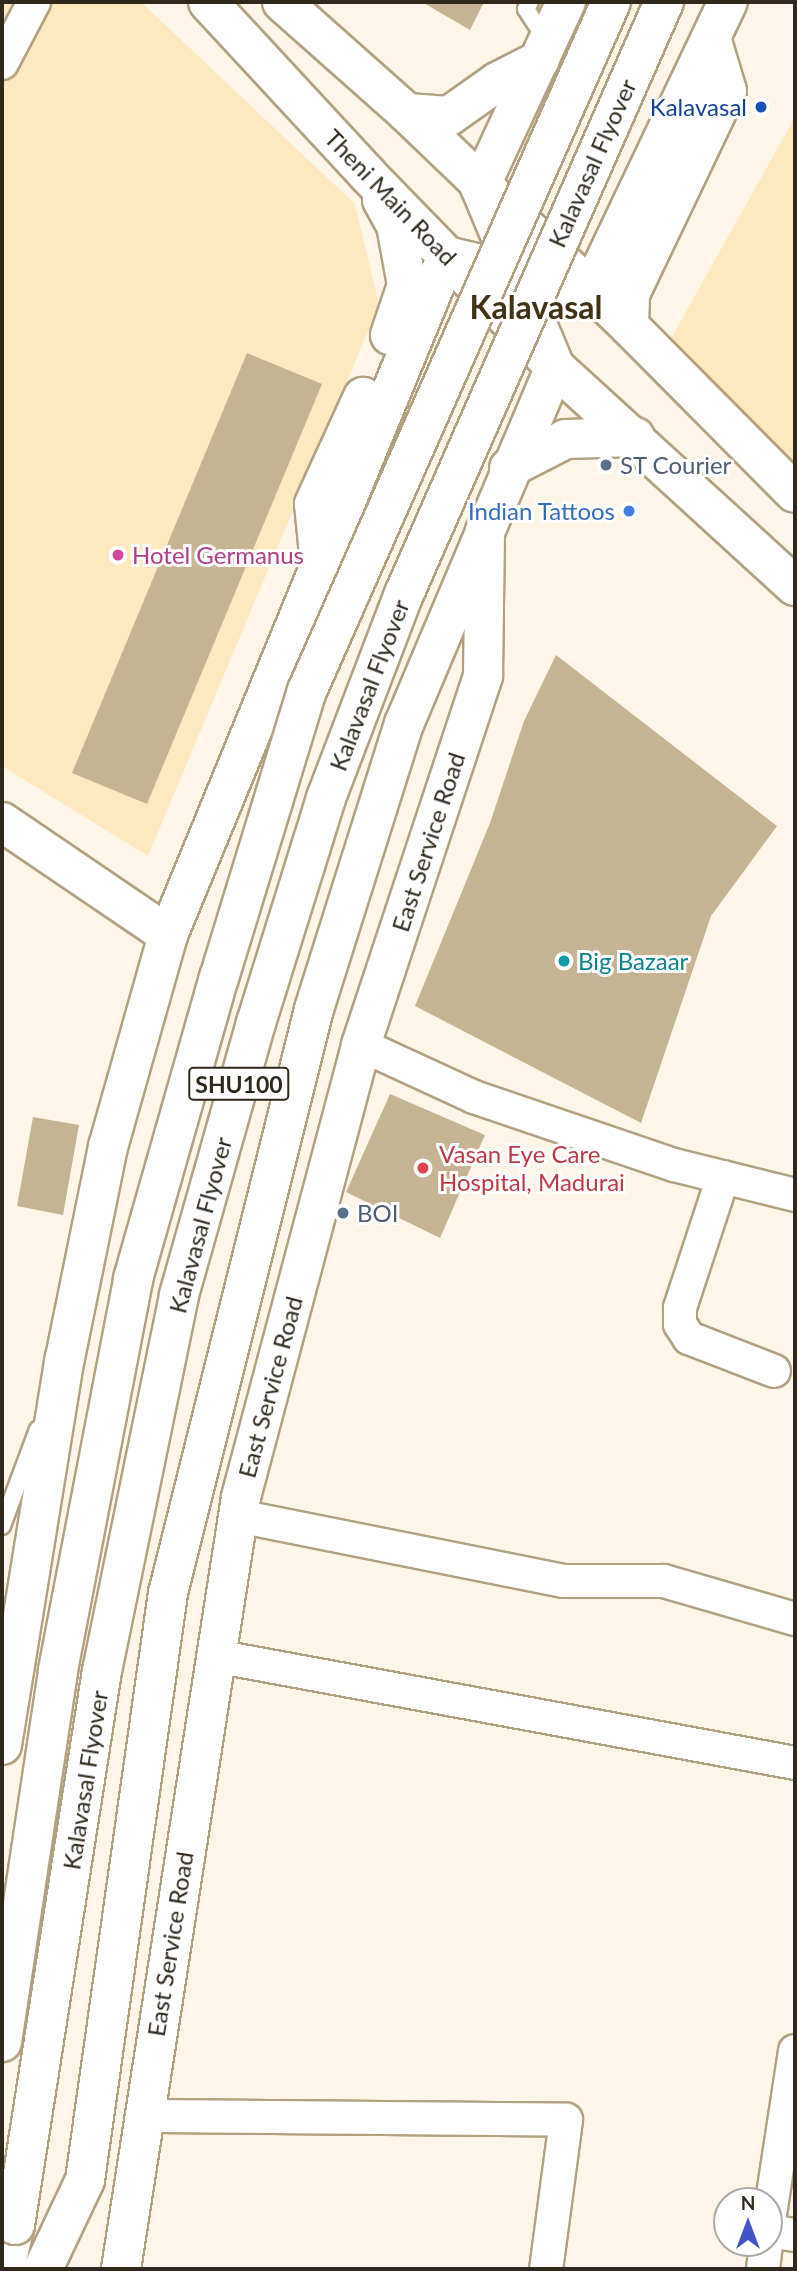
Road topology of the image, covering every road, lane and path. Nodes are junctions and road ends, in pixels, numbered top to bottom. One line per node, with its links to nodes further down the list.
1 (34, 2): 11 (street)
2 (208, 2): 13 (main road, Theni Main Road)
3 (530, 2): 10 (lane)
4 (566, 2): 10 (main road)
5 (611, 2): 39 (main road, Kalavasal Flyover / SHU100, bridge)
6 (664, 2): 43 (main road, Kalavasal Flyover / SHU100, bridge)
7 (728, 2): 9 (main road)
8 (286, 4): 12 (main road)
9 (712, 41): 17 (main road); 18 (main road)
10 (544, 51): 12 (main road); 14 (main road)
11 (2, 63)
12 (407, 113): 14 (main road)
13 (369, 176): 15 (main road, Theni Main Road); 24 (main road)
14 (480, 187): 16 (main road); 17 (main road)
15 (447, 256): 16 (main road); 19 (main road, Theni Main Road); 24 (main road)
16 (515, 272): 17 (main road); 19 (main road)
17 (591, 290): 18 (main road)
18 (629, 326): 22 (main road)
19 (555, 367): 20 (main road, Theni Main Road); 21 (main road)
20 (635, 437): 21 (main road); 25 (main road, Theni Main Road)
21 (509, 468): 23 (main road)
22 (795, 493)
23 (485, 523): 28 (main road, East Service Road); 44 (main road)
24 (321, 567): 27 (main road)
25 (795, 586)
26 (2, 822): 27 (main road)
27 (168, 935): 31 (main road)
28 (361, 1045): 29 (street); 33 (main road, East Service Road)
29 (723, 1177): 30 (street); 32 (street)
30 (795, 1195)
31 (65, 1358): 34 (lane); 37 (main road)
32 (774, 1371)
33 (238, 1516): 35 (street); 36 (main road, East Service Road)
34 (2, 1526)
35 (795, 1619)
36 (215, 1656): 38 (street); 41 (main road, East Service Road)
37 (2, 1745)
38 (795, 1763)
39 (2, 2042)
40 (795, 2051): 42 (street)
41 (144, 2116): 45 (main road, East Service Road); 46 (street)
42 (774, 2187)
43 (5, 2269)
44 (43, 2269)
45 (121, 2269)
46 (546, 2269)

